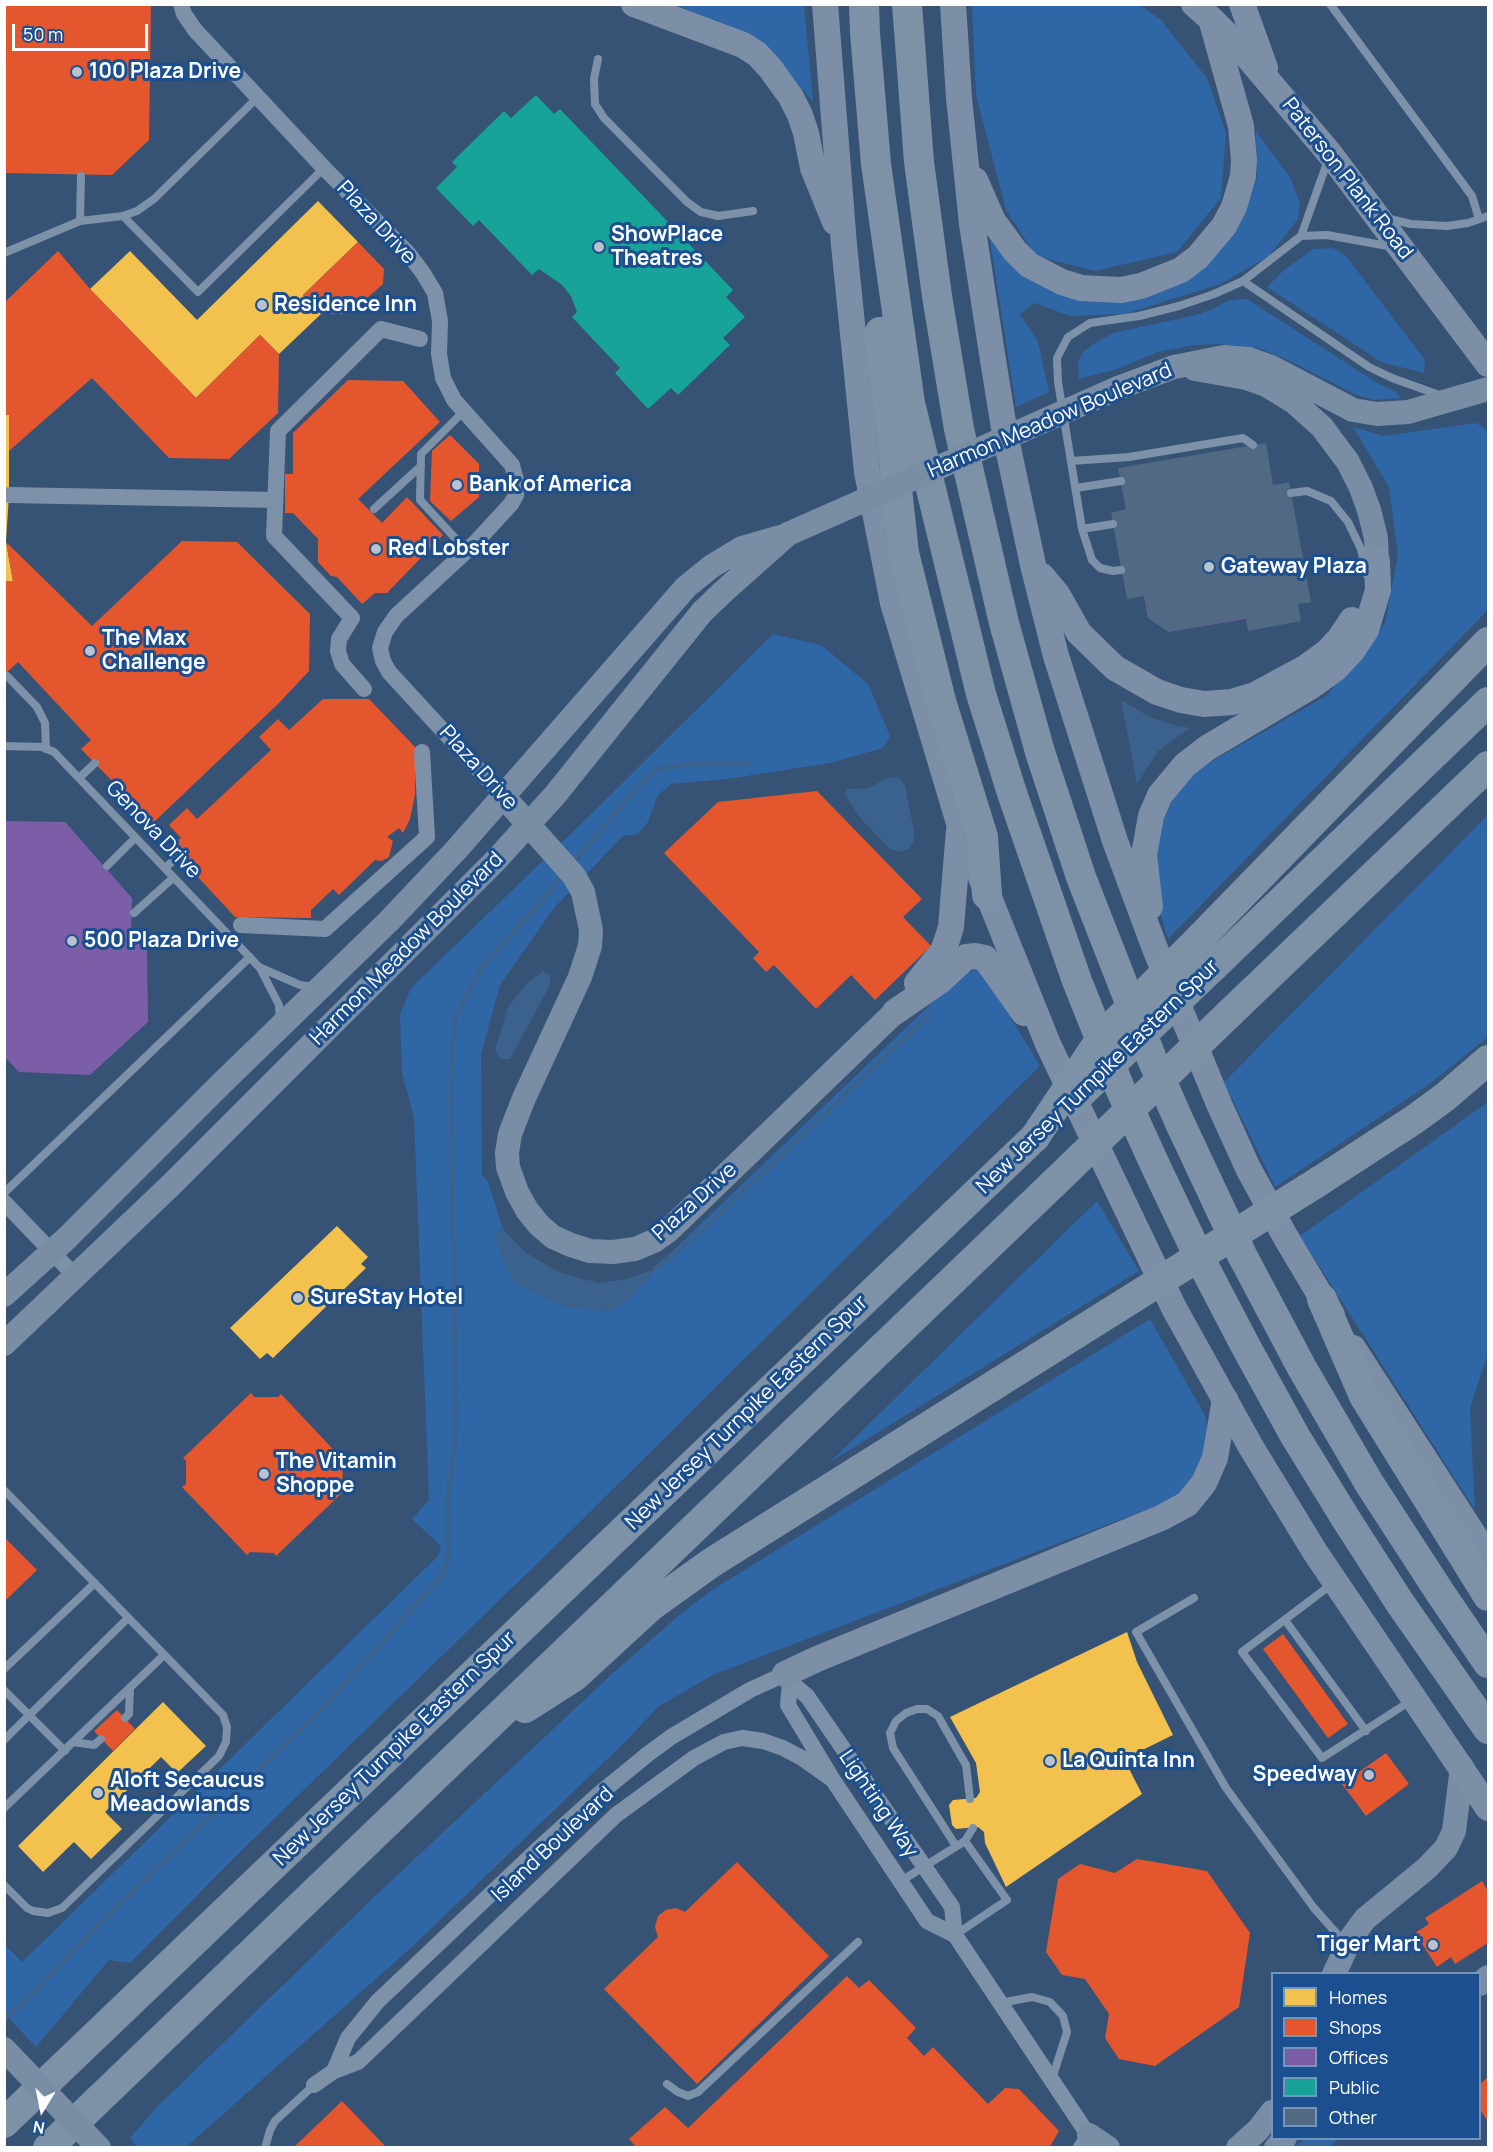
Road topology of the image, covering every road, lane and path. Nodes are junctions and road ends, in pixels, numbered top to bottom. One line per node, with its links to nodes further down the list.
1 (181, 4): 12 (street, Plaza Drive)
2 (634, 4): 24 (main road)
3 (825, 4): 24 (main road)
4 (864, 4): 20 (highway)
5 (907, 4): 97 (highway)
6 (953, 4): 14 (main road)
7 (1242, 4): 11 (main road)
8 (1330, 4): 21 (lane)
9 (1202, 12): 11 (main road, Paterson Plank Road); 14 (main road)
10 (598, 59): 17 (lane)
11 (1269, 80): 13 (main road, Paterson Plank Road)
12 (258, 97): 15 (street, Plaza Drive); 18 (lane)
13 (1330, 154): 19 (main road, Paterson Plank Road); 23 (lane)
14 (965, 157): 47 (main road)
15 (324, 168): 18 (lane); 33 (street, Plaza Drive)
16 (81, 176): 22 (lane)
17 (753, 211)
18 (123, 216): 22 (lane)
19 (1376, 216): 21 (lane); 25 (main road, Paterson Plank Road)
20 (882, 217): 68 (highway); 105 (highway)
21 (1484, 217)
22 (80, 220): 26 (lane)
23 (1301, 236): 25 (lane); 27 (lane)
24 (844, 245): 61 (main road)
25 (1401, 248): 29 (main road, Paterson Plank Road)
26 (4, 253)
27 (1243, 281): 32 (lane); 35 (lane)
28 (420, 339): 41 (street)
29 (1488, 364)
30 (1174, 367): 32 (street, Harmon Meadow Boulevard); 45 (street, Harmon Meadow Boulevard, bridge); 49 (street)
31 (1488, 389): 32 (street, Harmon Meadow Boulevard)
32 (1451, 400)
33 (464, 411): 36 (lane); 46 (street, Plaza Drive)
34 (1253, 445): 35 (lane)
35 (1071, 460): 38 (lane)
36 (421, 466): 42 (lane); 46 (lane)
37 (1120, 481): 38 (lane)
38 (1076, 488): 44 (lane)
39 (1292, 493): 49 (lane)
40 (9, 495): 41 (street)
41 (275, 500): 52 (street)
42 (374, 509)
43 (1113, 524): 44 (lane)
44 (1082, 529): 48 (lane)
45 (788, 534): 60 (street, Harmon Meadow Boulevard); 62 (street, Harmon Meadow Boulevard)
46 (466, 550): 60 (street, Plaza Drive)
47 (1034, 565): 49 (main road); 71 (main road)
48 (1120, 570)
49 (1372, 572): 71 (main road)
50 (1488, 642): 79 (highway, bridge)
51 (8, 676): 55 (lane)
52 (364, 689)
53 (1488, 702): 79 (highway, New Jersey Turnpike Eastern Spur, bridge)
54 (4, 746): 55 (lane)
55 (46, 749): 59 (lane, Genova Drive)
56 (422, 752): 70 (street)
57 (95, 763): 59 (lane)
58 (1488, 766): 110 (highway, bridge)
59 (79, 778): 63 (lane, Genova Drive)
60 (503, 796): 62 (street, Plaza Drive); 74 (street, Harmon Meadow Boulevard)
61 (959, 823): 68 (main road); 75 (main road)
62 (529, 825): 75 (street, Plaza Drive); 83 (street, Harmon Meadow Boulevard)
63 (135, 838): 65 (lane); 66 (lane, Genova Drive)
64 (176, 858): 66 (lane)
65 (107, 866)
66 (165, 868): 67 (lane, Genova Drive)
67 (173, 878): 69 (lane); 72 (lane, Genova Drive)
68 (987, 895): 77 (main road)
69 (134, 913)
70 (241, 925)
71 (1154, 946): 85 (main road)
72 (250, 957): 73 (lane, Genova Drive); 80 (lane)
73 (261, 968): 74 (lane, Genova Drive); 76 (lane, Genova Drive)
74 (321, 989): 76 (street, Harmon Meadow Boulevard)
75 (895, 1012): 77 (main road)
76 (281, 1027): 82 (street, Harmon Meadow Boulevard)
77 (1048, 1044): 87 (main road)
78 (1488, 1059): 110 (highway, bridge)
79 (1035, 1137): 135 (highway, New Jersey Turnpike Eastern Spur)
80 (4, 1193)
81 (4, 1202): 82 (street)
82 (52, 1253): 83 (street); 84 (street, Harmon Meadow Boulevard)
83 (76, 1277): 86 (street, Harmon Meadow Boulevard)
84 (4, 1295)
85 (1322, 1299): 89 (main road); 92 (highway)
86 (4, 1344)
87 (1225, 1399): 90 (main road); 99 (main road)
88 (4, 1490): 91 (lane)
89 (1488, 1557)
90 (1335, 1582): 95 (lane); 102 (main road)
91 (95, 1583): 94 (lane); 98 (lane)
92 (1488, 1596)
93 (1194, 1598): 125 (lane)
94 (128, 1618): 96 (lane); 103 (lane)
95 (1285, 1620): 106 (lane); 106 (lane)
96 (164, 1655): 100 (lane); 122 (lane)
97 (1488, 1663)
98 (4, 1669)
99 (787, 1678): 113 (street, Lighting Way); 120 (street, Lighting Way); 130 (street, Island Boulevard)
100 (130, 1688): 104 (lane); 109 (lane)
101 (4, 1690): 103 (lane)
102 (1414, 1699): 106 (lane); 112 (main road)
103 (30, 1715): 108 (lane); 111 (lane)
104 (125, 1718)
105 (1488, 1729)
106 (1366, 1731)
107 (101, 1739): 109 (lane)
108 (4, 1740)
109 (73, 1742): 111 (lane)
110 (470, 1743): 137 (highway)
111 (64, 1751): 116 (lane)
112 (1462, 1767): 115 (main road); 125 (street)
113 (833, 1780): 121 (street, Lighting Way); 130 (street, Island Boulevard)
114 (970, 1799): 119 (lane)
115 (1488, 1808)
116 (4, 1809)
117 (973, 1828): 118 (lane)
118 (966, 1841): 119 (lane); 123 (lane)
119 (956, 1846): 120 (lane)
120 (924, 1867): 121 (lane); 123 (street, Lighting Way)
121 (901, 1881): 123 (street, Lighting Way)
122 (4, 1885)
123 (955, 1935): 128 (street, Lighting Way)
124 (858, 1942): 132 (lane)
125 (1347, 1945): 126 (street); 127 (street)
126 (1335, 1972)
127 (1343, 1972)
128 (1000, 2003): 131 (street, Lighting Way); 131 (lane)
129 (4, 2049): 138 (street, bridge)
130 (334, 2071): 133 (street, Island Boulevard)
131 (1052, 2079): 136 (street, Lighting Way)
132 (667, 2084)
133 (314, 2085): 139 (lane)
134 (1271, 2113): 140 (street)
135 (4, 2123)
136 (1091, 2142)
137 (48, 2148)
138 (99, 2148)
139 (265, 2148)
140 (1238, 2148)

